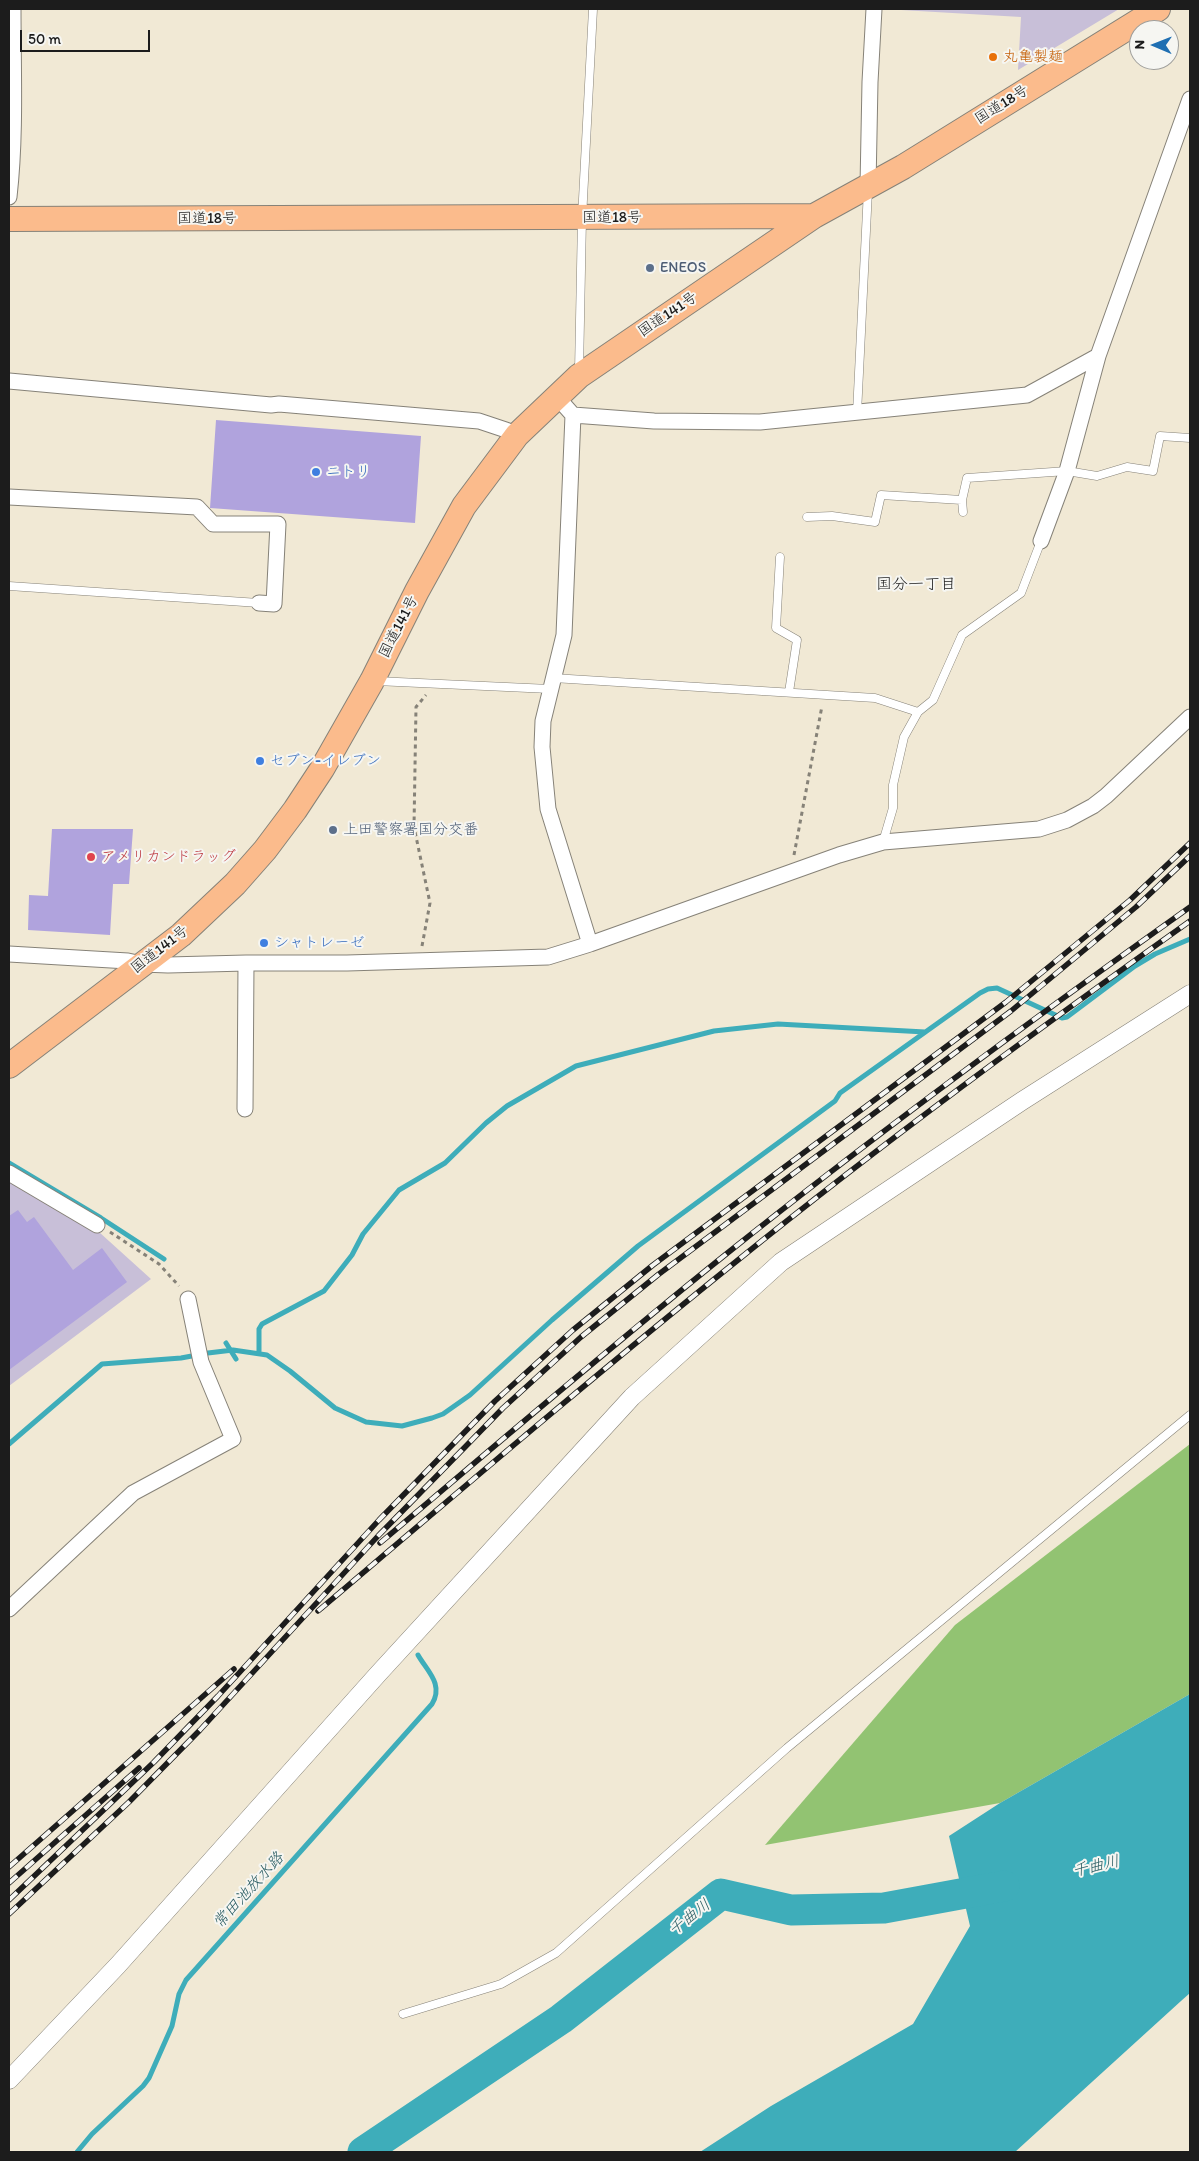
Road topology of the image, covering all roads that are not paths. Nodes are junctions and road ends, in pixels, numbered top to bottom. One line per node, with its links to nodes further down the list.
1 (13, 9): 5 (street)
2 (593, 9): 10 (lane)
3 (874, 9): 7 (street)
4 (1158, 9): 7 (highway, 国道18号)
5 (11, 90): 8 (street)
6 (1190, 99): 12 (street)
7 (868, 186): 9 (highway, 国道18号); 16 (lane)
8 (9, 197)
9 (814, 216): 10 (highway, 国道18号); 13 (highway, 国道141号)
10 (582, 218): 11 (highway, 国道18号); 13 (lane)
11 (9, 219)
12 (1098, 356): 16 (street); 20 (street)
13 (579, 376): 15 (highway, 国道141号)
14 (9, 381): 18 (street)
15 (557, 397): 17 (street); 18 (highway, 国道141号)
16 (857, 413): 17 (street)
17 (573, 415): 30 (street)
18 (516, 435): 29 (highway, 国道141号)
19 (1190, 438): 20 (lane)
20 (1067, 471): 22 (lane); 25 (street)
21 (9, 497): 28 (street)
22 (962, 500): 23 (lane); 24 (lane)
23 (963, 512)
24 (807, 517)
25 (1041, 540): 32 (lane)
26 (780, 557): 31 (lane)
27 (9, 586): 28 (lane)
28 (259, 603)
29 (372, 681): 30 (lane); 38 (highway, 国道141号)
30 (551, 683): 31 (lane); 35 (street)
31 (788, 692): 32 (lane)
32 (918, 712): 34 (lane)
33 (1190, 717): 34 (street)
34 (883, 842): 35 (street)
35 (590, 944): 37 (street)
36 (9, 954): 38 (street)
37 (246, 963): 38 (street); 41 (street)
38 (142, 964): 40 (highway, 国道141号)
39 (1190, 994): 48 (street)
40 (9, 1066)
41 (245, 1109)
42 (9, 1173): 43 (street)
43 (97, 1225)
44 (188, 1299): 46 (street)
45 (1190, 1415): 47 (lane)
46 (9, 1609)
47 (403, 2014)
48 (9, 2080)

